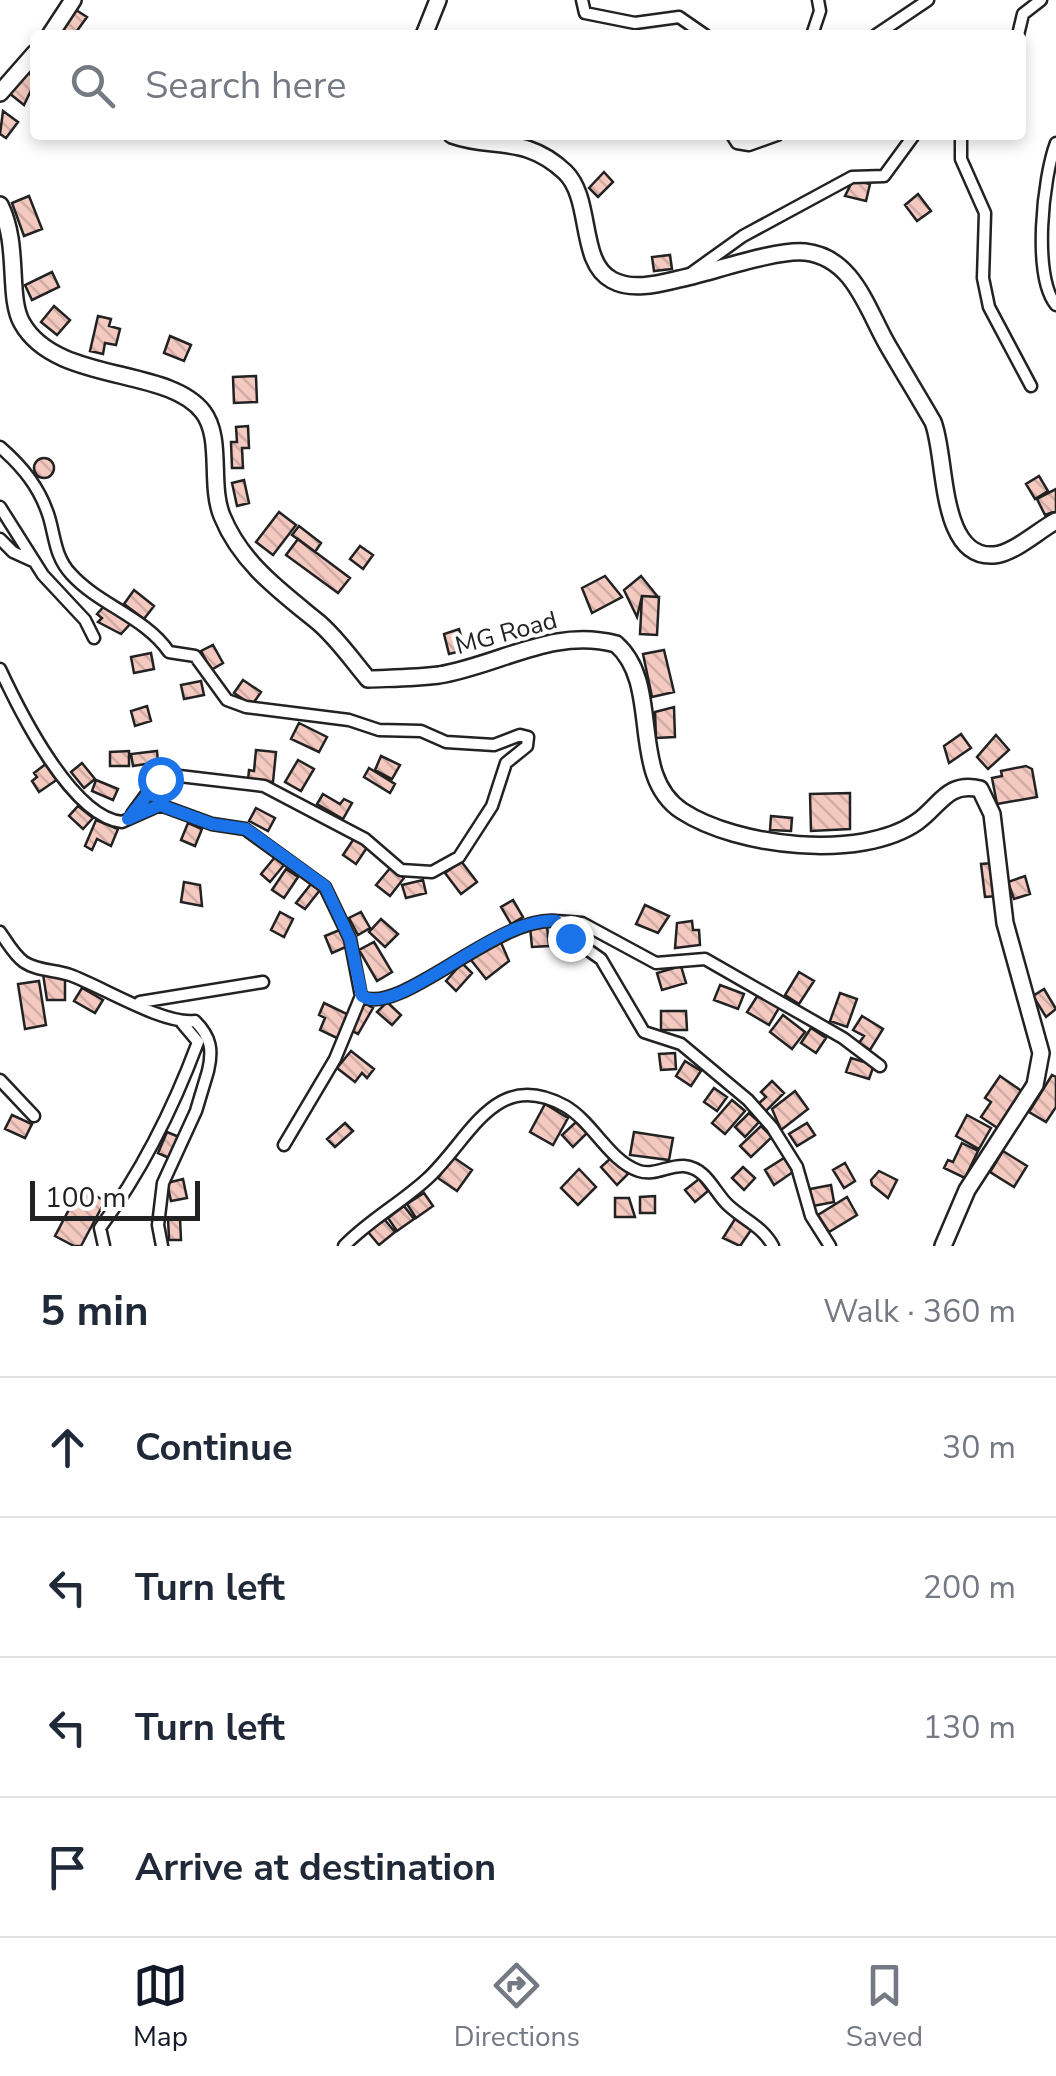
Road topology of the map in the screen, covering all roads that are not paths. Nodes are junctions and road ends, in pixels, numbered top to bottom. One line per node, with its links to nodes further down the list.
1 (73, 0): 7 (main road)
2 (438, 0): 8 (main road)
3 (582, 0): 9 (street)
4 (818, 0): 10 (street)
5 (928, 0): 11 (street)
6 (1041, 0): 12 (street)
7 (53, 30)
8 (426, 30)
9 (698, 30)
10 (814, 30)
11 (883, 30)
12 (1019, 30)
13 (30, 59): 14 (main road)
14 (0, 93)
15 (494, 140): 22 (main road)
16 (735, 140): 17 (street)
17 (763, 140)
18 (910, 140): 22 (street)
19 (961, 140): 24 (street)
20 (1056, 143): 23 (street)
21 (0, 205): 49 (main road, MG Road)
22 (686, 278): 27 (main road)
23 (1056, 305)
24 (1031, 386)
25 (0, 447): 32 (street)
26 (0, 507): 29 (street)
27 (1056, 521)
28 (0, 539): 29 (street)
29 (35, 562): 30 (street)
30 (94, 638)
31 (0, 670): 32 (street)
32 (128, 819): 37 (street)
33 (556, 921): 37 (street); 40 (street); 48 (street)
34 (0, 932): 35 (street)
35 (4, 944): 38 (street)
36 (263, 982): 38 (street)
37 (362, 996): 43 (street)
38 (139, 1003): 39 (street)
39 (181, 1023): 44 (street); 45 (street)
40 (880, 1066)
41 (0, 1080): 42 (street)
42 (34, 1116)
43 (284, 1146)
44 (104, 1246)
45 (162, 1246)
46 (344, 1246): 47 (street)
47 (772, 1246)
48 (830, 1246)
49 (943, 1246)

